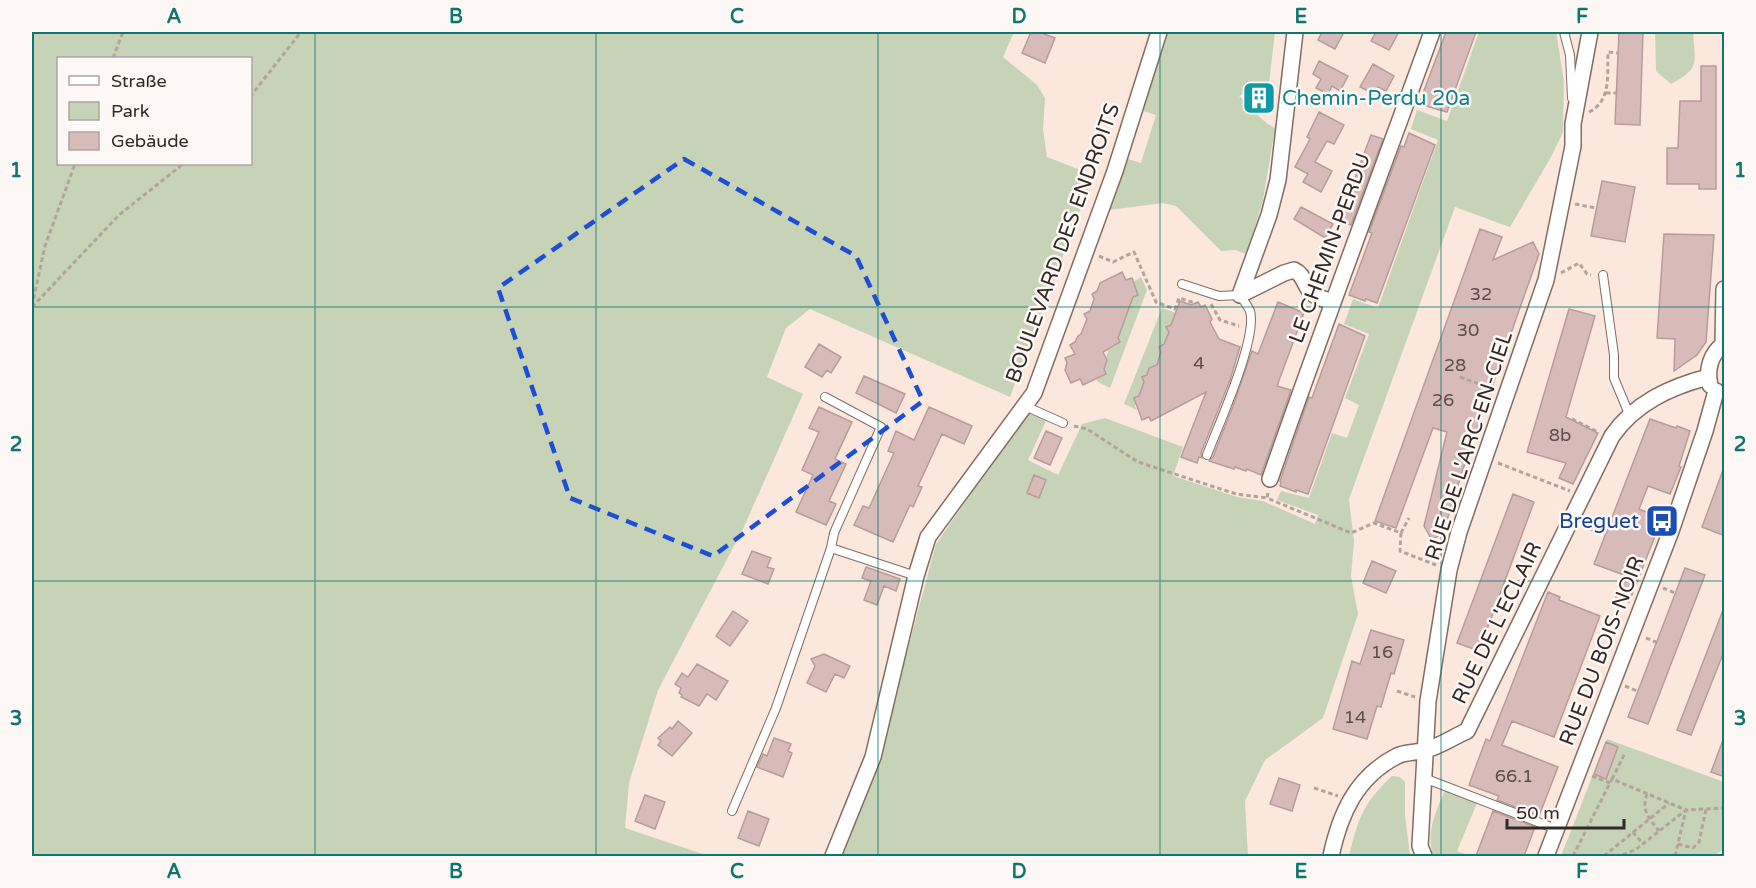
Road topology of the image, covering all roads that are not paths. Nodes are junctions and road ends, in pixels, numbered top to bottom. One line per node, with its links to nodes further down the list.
1 (1159, 32): 15 (street, BOULEVARD DES ENDROITS)
2 (1295, 32): 10 (street)
3 (1432, 32): 11 (street, LE CHEMIN-PERDU)
4 (1564, 32): 6 (lane, RUE DE L'ARC-EN-CIEL)
5 (1590, 32): 6 (street, RUE DE L'ARC-EN-CIEL)
6 (1574, 122): 22 (street, RUE DE L'ARC-EN-CIEL)
7 (1603, 275): 16 (lane)
8 (1182, 284): 10 (lane)
9 (1725, 289): 12 (street)
10 (1240, 295): 11 (street); 18 (lane)
11 (1332, 302): 19 (street, LE CHEMIN-PERDU)
12 (1724, 344): 13 (street, RUE DU BOIS-NOIR)
13 (1716, 385): 16 (street, RUE DE L'ECLAIR); 25 (street, RUE DU BOIS-NOIR)
14 (825, 397): 20 (lane)
15 (1025, 406): 17 (lane); 21 (street, BOULEVARD DES ENDROITS)
16 (1629, 414): 22 (street, RUE DE L'ECLAIR)
17 (1063, 423)
18 (1207, 455)
19 (1270, 479)
20 (831, 548): 21 (lane); 24 (lane)
21 (916, 576): 26 (street, BOULEVARD DES ENDROITS)
22 (1426, 750): 23 (street, RUE DE L'ARC-EN-CIEL); 27 (street, RUE DE L'ECLAIR)
23 (1424, 778): 25 (lane); 28 (street, RUE DE L'ARC-EN-CIEL)
24 (732, 811)
25 (1556, 829): 29 (street, RUE DU BOIS-NOIR)
26 (833, 856)
27 (1331, 856)
28 (1424, 856)
29 (1546, 856)

